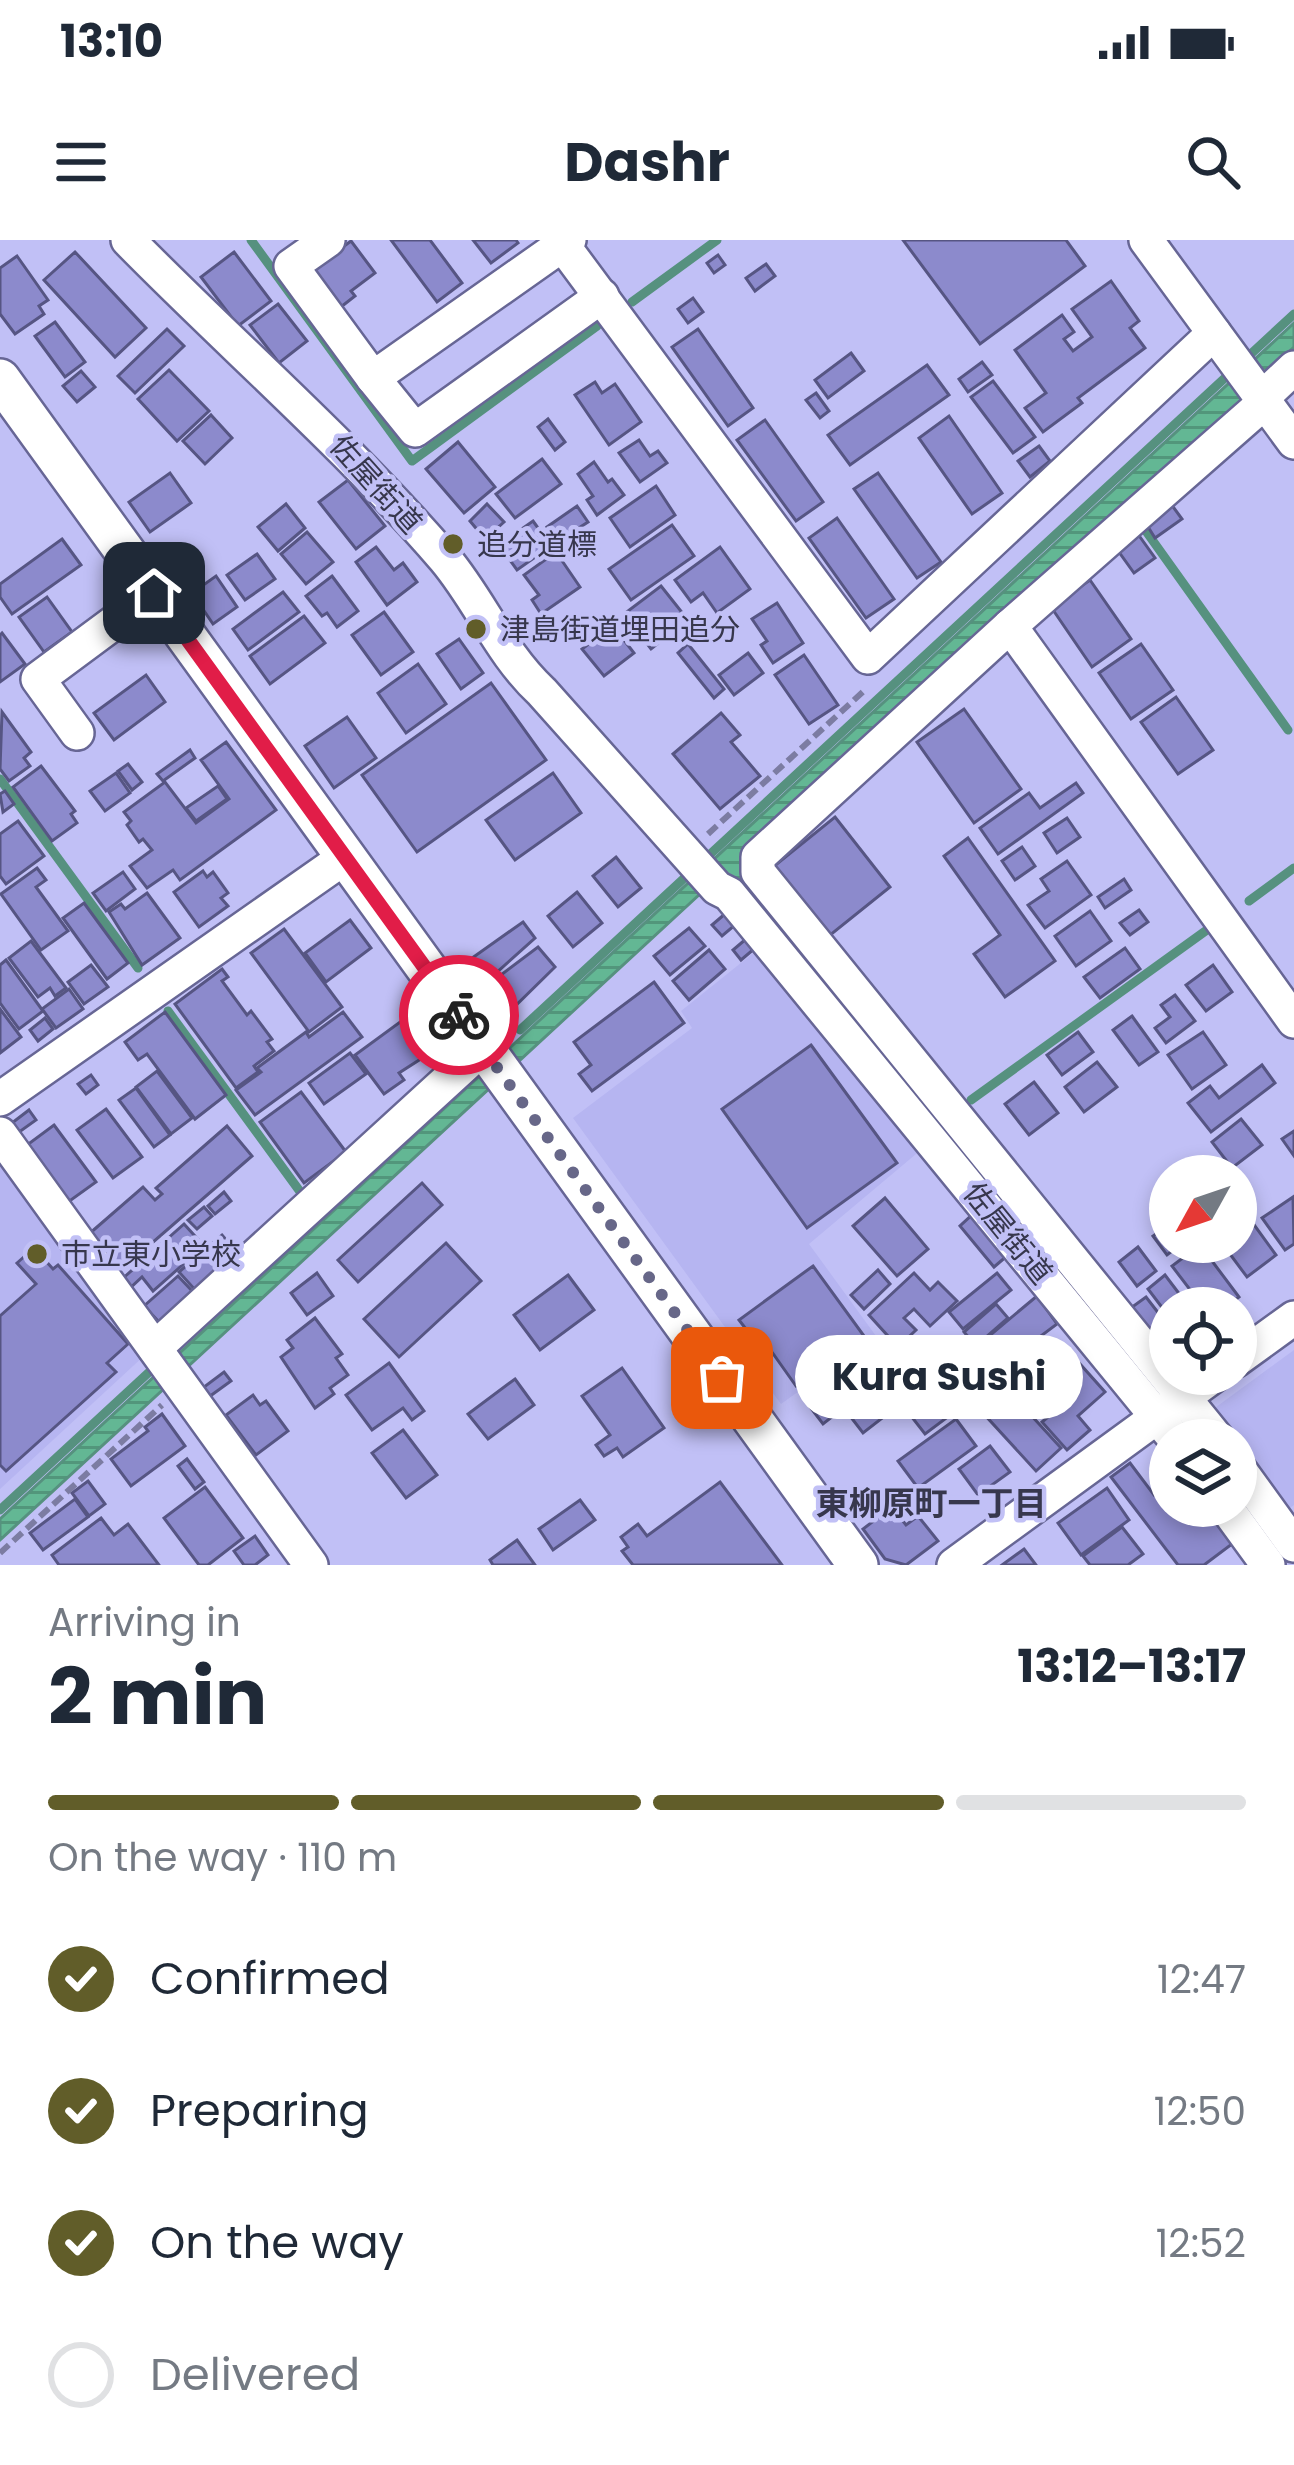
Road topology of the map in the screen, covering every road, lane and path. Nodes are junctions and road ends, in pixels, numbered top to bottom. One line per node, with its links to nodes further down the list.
1 (128, 240): 16 (street, 佐屋街道)
2 (328, 240): 8 (street)
3 (1146, 240): 6 (street)
4 (564, 242): 5 (street); 8 (street)
5 (602, 296): 8 (street); 14 (street)
6 (1223, 346): 10 (street); 14 (street)
7 (1294, 368): 10 (street)
8 (373, 378)
9 (0, 379): 12 (main road)
10 (1264, 400): 11 (street); 13 (street)
11 (1294, 442)
12 (154, 593): 15 (street); 17 (main road)
13 (1010, 626): 18 (street); 27 (street)
14 (868, 657): 16 (path)
15 (76, 733)
16 (690, 856): 27 (street, 佐屋街道)
17 (344, 858): 19 (main road); 20 (street)
18 (1294, 1021)
19 (491, 1059): 24 (street); 33 (main road)
20 (0, 1099)
21 (0, 1134): 24 (street)
22 (1294, 1318): 23 (street)
23 (1257, 1345)
24 (157, 1351): 25 (street)
25 (181, 1386): 31 (path); 32 (street)
26 (1195, 1395): 27 (street)
27 (1174, 1417): 34 (street)
28 (1257, 1494): 30 (street)
29 (1240, 1527): 35 (street)
30 (1294, 1545)
31 (0, 1553)
32 (310, 1565)
33 (858, 1565)
34 (954, 1565)
35 (1268, 1565)

